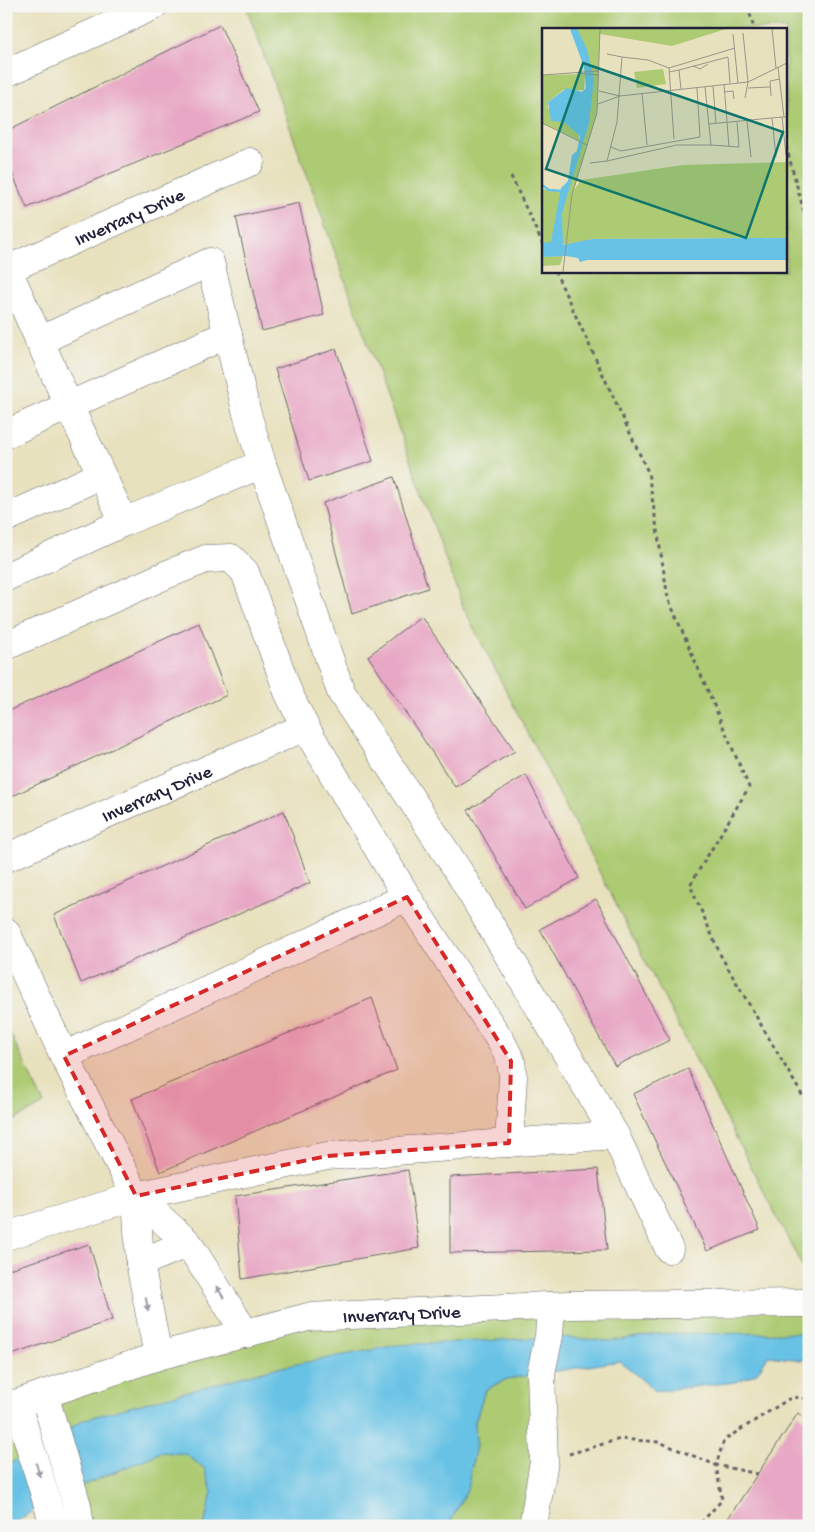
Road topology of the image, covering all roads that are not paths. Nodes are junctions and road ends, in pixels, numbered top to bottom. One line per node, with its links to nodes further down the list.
1 (153, 6): 2 (street)
2 (6, 73)
3 (250, 162): 4 (street, Inverrary Drive)
4 (7, 268): 6 (street)
5 (228, 334): 6 (street); 7 (street); 9 (street)
6 (40, 341): 7 (street)
7 (69, 406): 8 (street); 10 (street)
8 (6, 434)
9 (262, 464): 12 (street); 20 (street)
10 (101, 475): 11 (street); 12 (street)
11 (6, 518)
12 (124, 522): 13 (street)
13 (6, 577)
14 (6, 646): 15 (street)
15 (305, 727): 16 (street, Inverrary Drive); 17 (street)
16 (6, 858)
17 (407, 897): 19 (street); 21 (street)
18 (6, 932): 19 (street)
19 (64, 1056): 22 (street)
20 (615, 1135): 21 (street); 25 (street)
21 (509, 1143): 22 (street)
22 (136, 1196): 23 (street); 24 (street); 26 (street)
23 (6, 1236)
24 (188, 1243): 26 (street); 29 (street, one-way to 24)
25 (669, 1249)
26 (140, 1263): 30 (street, one-way to 30)
27 (809, 1303): 28 (street, Inverrary Drive)
28 (559, 1315): 29 (street, Inverrary Drive); 35 (street)
29 (246, 1334): 30 (street, Inverrary Drive)
30 (158, 1356): 31 (street, Inverrary Drive)
31 (47, 1405): 32 (street, Inverrary Drive); 33 (street)
32 (16, 1412): 34 (street, one-way to 34)
33 (78, 1516)
34 (55, 1520)
35 (533, 1526)

